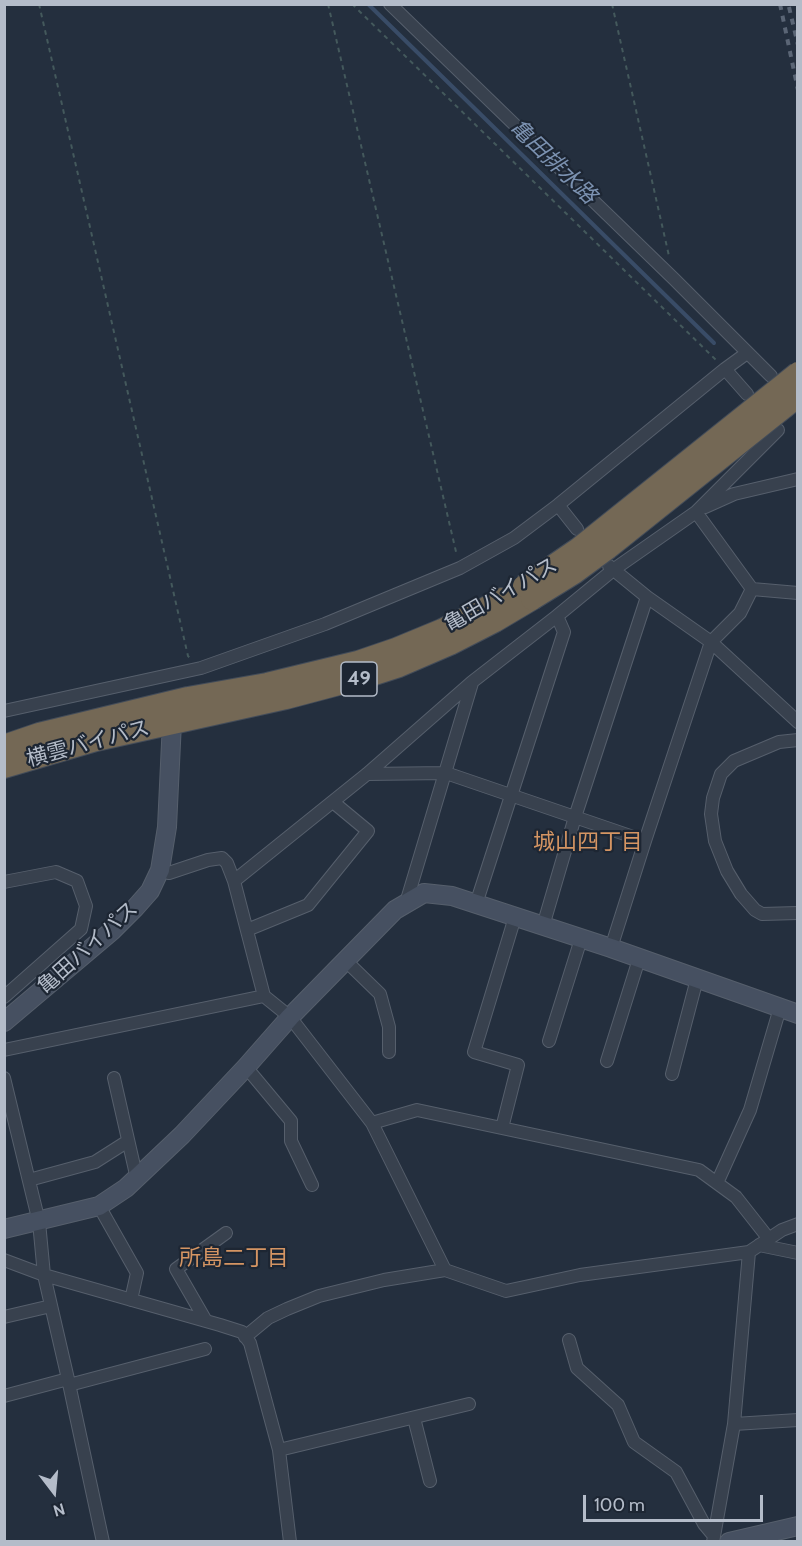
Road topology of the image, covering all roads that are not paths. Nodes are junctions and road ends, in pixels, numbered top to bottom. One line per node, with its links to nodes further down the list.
1 (390, 4): 2 (street)
2 (747, 353): 3 (street); 5 (street)
3 (725, 369): 6 (street); 10 (street)
4 (798, 373): 15 (highway, 亀田バイパス / 49, bridge)
5 (771, 376)
6 (747, 394)
7 (798, 396): 15 (highway, 亀田バイパス / 49, bridge)
8 (778, 430): 11 (street)
9 (798, 479): 11 (street)
10 (558, 505): 12 (street); 21 (street)
11 (696, 512): 13 (street); 14 (street)
12 (577, 529)
13 (609, 567): 17 (street); 18 (street)
14 (752, 589): 16 (street); 19 (street)
15 (528, 592): 21 (highway, 亀田バイパス / 49)
16 (798, 593)
17 (647, 597): 19 (street); 31 (street)
18 (557, 616): 20 (street); 29 (street)
19 (711, 642): 23 (street); 32 (street)
20 (472, 682): 27 (street); 28 (street)
21 (169, 696): 22 (street); 25 (highway, 横雲バイパス / 49); 26 (highway, 横雲バイパス / 49); 33 (street, 亀田バイパス)
22 (4, 711)
23 (798, 722)
24 (798, 740): 38 (street)
25 (4, 746)
26 (4, 766)
27 (446, 773): 28 (street); 29 (street); 36 (street)
28 (367, 774): 30 (street)
29 (511, 795): 31 (street); 37 (street)
30 (333, 802): 34 (street); 41 (street)
31 (575, 818): 32 (street); 40 (street)
32 (645, 841): 43 (street)
33 (160, 870): 34 (street); 51 (street, 亀田バイパス)
34 (234, 881): 41 (street)
35 (4, 882): 48 (street)
36 (406, 903): 37 (street); 45 (street)
37 (476, 904): 39 (street)
38 (798, 913)
39 (515, 917): 40 (street); 61 (street)
40 (543, 926): 42 (street)
41 (247, 930): 47 (street)
42 (581, 939): 43 (street); 52 (street)
43 (611, 948): 44 (street)
44 (639, 958): 46 (street); 55 (street)
45 (345, 960): 50 (street); 54 (street)
46 (697, 979): 49 (street); 57 (street)
47 (264, 996): 50 (street); 53 (street)
48 (4, 997)
49 (789, 1011): 65 (street)
50 (290, 1017): 56 (street); 60 (street)
51 (4, 1022)
52 (549, 1041)
53 (4, 1050)
54 (389, 1052)
55 (608, 1060)
56 (246, 1067): 63 (street); 66 (street)
57 (672, 1074)
58 (4, 1078): 64 (street)
59 (114, 1078): 62 (street)
60 (372, 1123): 61 (street); 75 (street)
61 (502, 1128): 65 (street)
62 (128, 1141): 63 (street); 64 (street)
63 (137, 1179): 67 (street)
64 (30, 1180): 68 (street)
65 (717, 1183): 72 (street)
66 (312, 1185)
67 (99, 1206): 68 (street); 77 (street)
68 (39, 1222): 70 (street); 76 (street)
69 (798, 1224): 72 (street)
70 (4, 1229)
71 (226, 1233): 80 (street)
72 (759, 1246): 73 (street); 75 (street); 89 (street)
73 (798, 1253)
74 (4, 1260): 76 (street)
75 (445, 1270): 81 (street)
76 (44, 1275): 77 (street); 78 (street)
77 (131, 1299): 80 (street)
78 (51, 1306): 79 (street); 84 (street)
79 (4, 1317)
80 (206, 1321): 81 (street)
81 (245, 1337): 90 (street)
82 (569, 1340): 93 (street)
83 (205, 1349): 84 (street)
84 (69, 1382): 85 (street); 94 (street)
85 (4, 1396)
86 (469, 1404): 87 (street)
87 (414, 1418): 90 (street); 91 (street)
88 (798, 1420): 89 (street)
89 (734, 1424): 93 (street)
90 (279, 1450): 95 (street)
91 (430, 1481)
92 (798, 1526): 93 (street)
93 (719, 1540)
94 (103, 1542)
95 (290, 1542)

